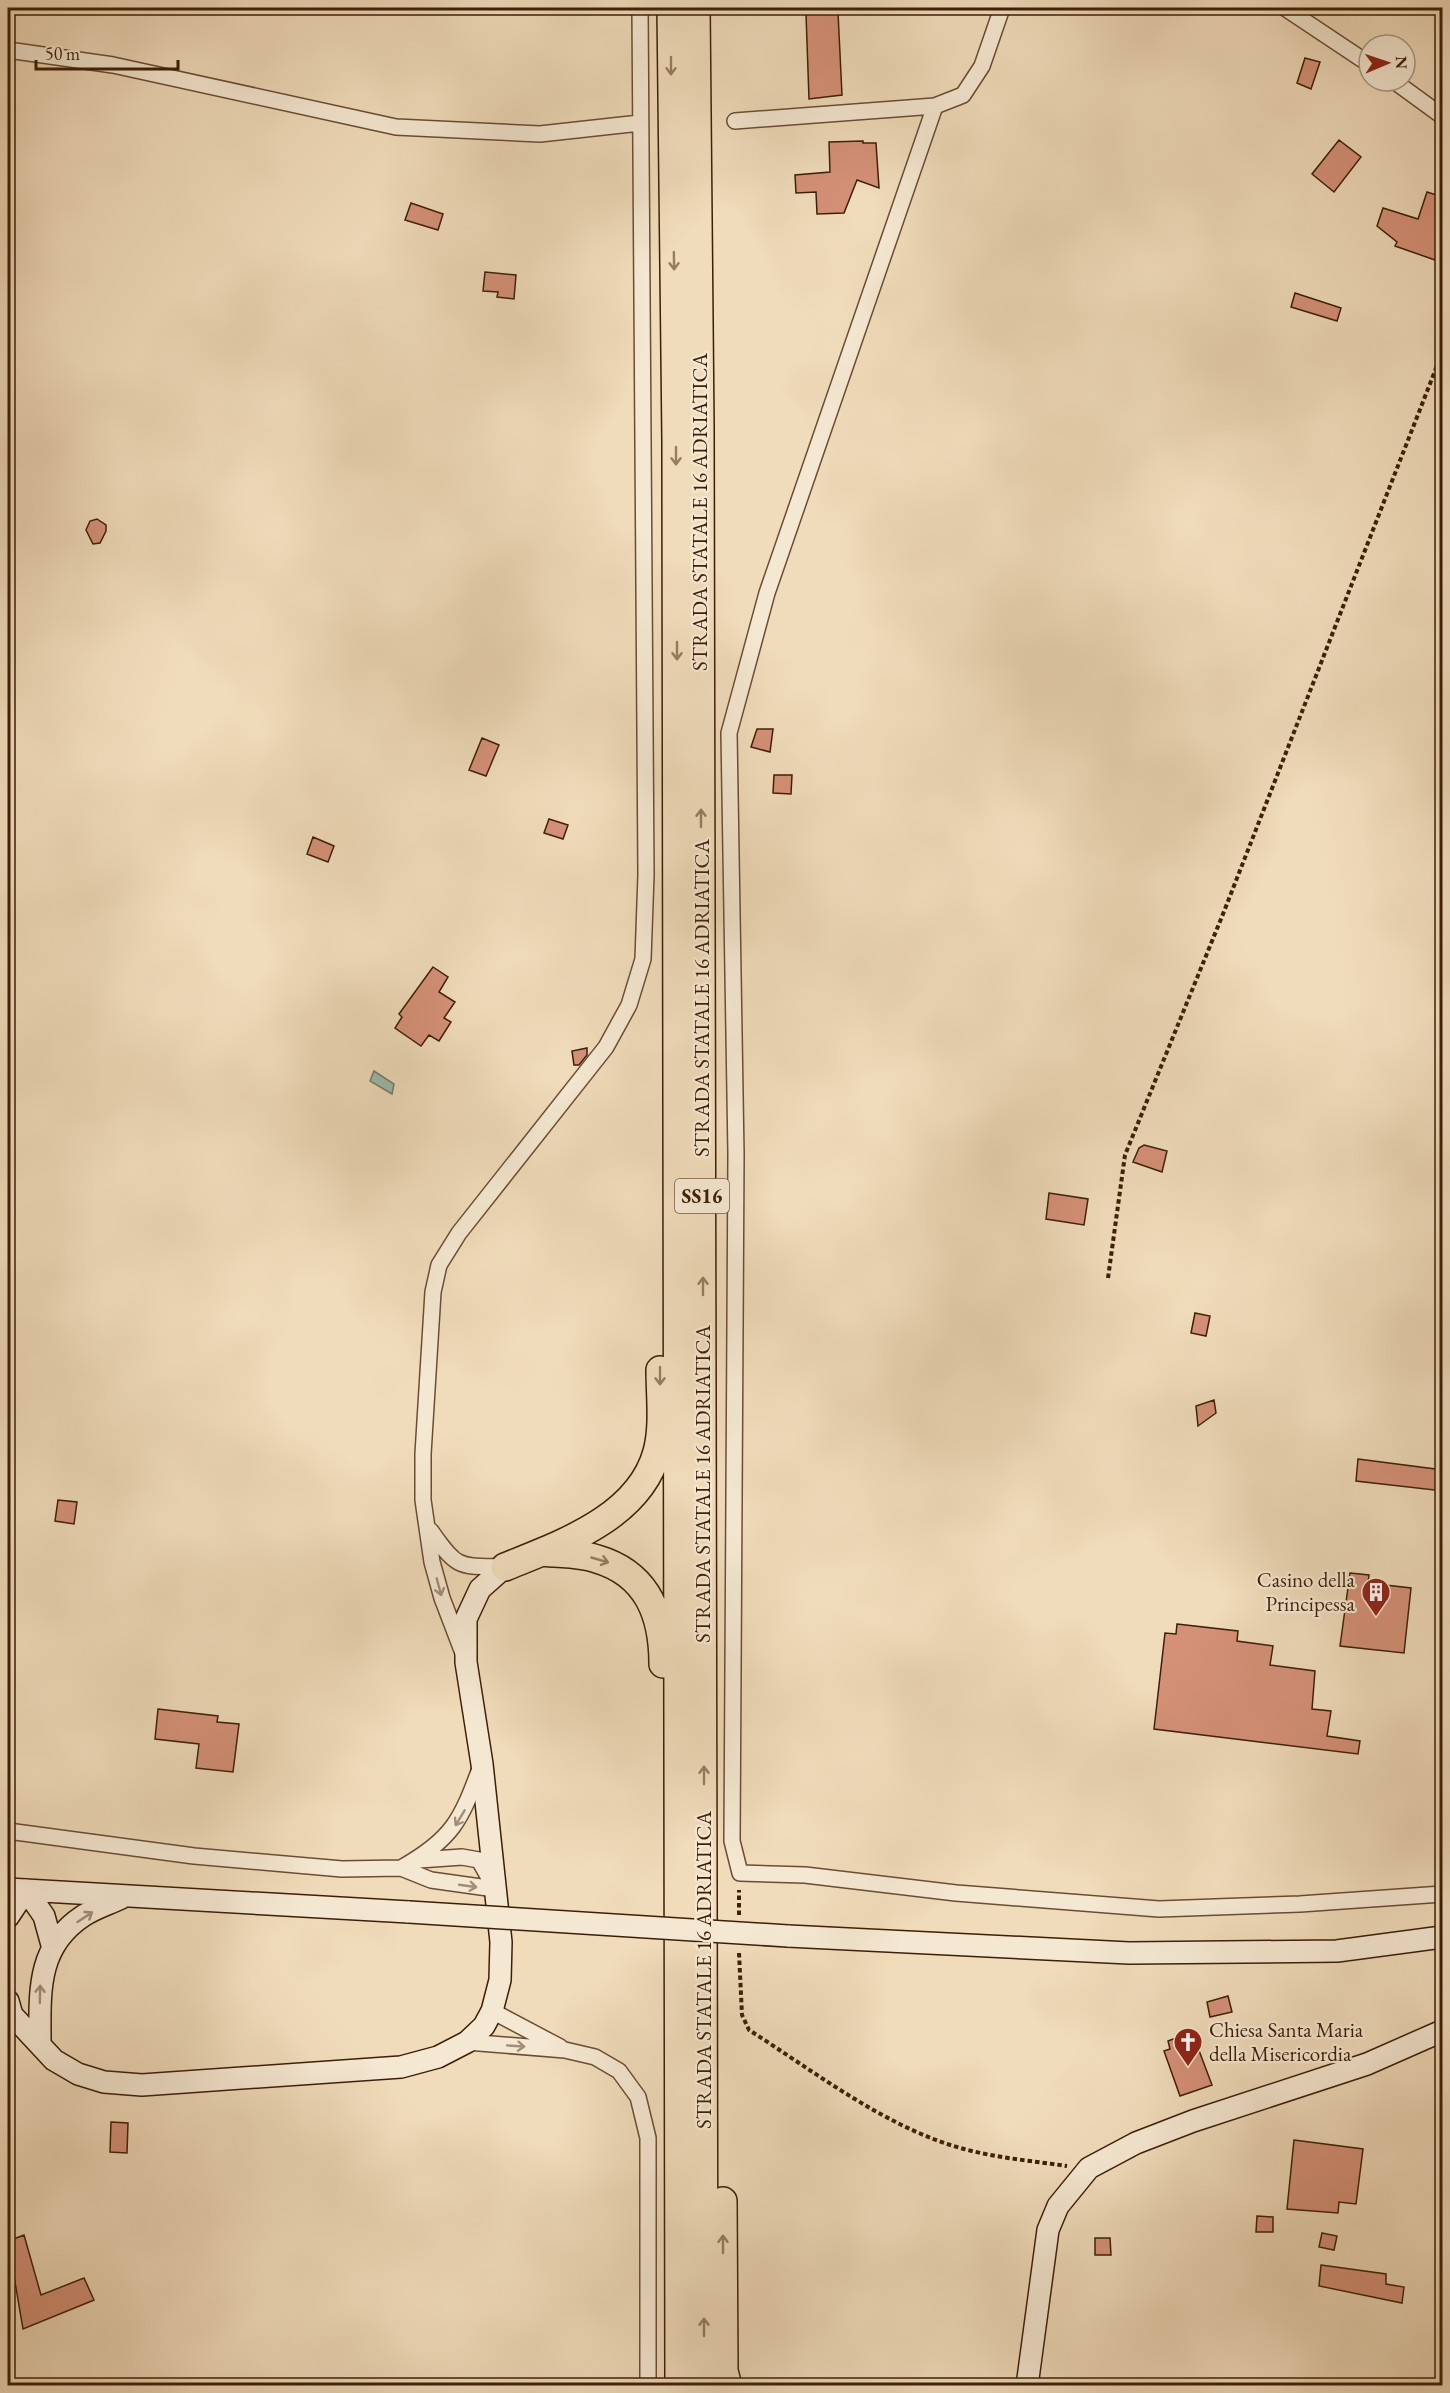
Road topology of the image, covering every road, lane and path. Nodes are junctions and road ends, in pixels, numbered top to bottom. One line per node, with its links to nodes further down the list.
1 (640, 8): 12 (street)
2 (671, 8): 14 (highway, STRADA STATALE 16 ADRIATICA / SS16, one-way to 14)
3 (696, 8): 41 (highway, STRADA STATALE 16 ADRIATICA / SS16, one-way to 3)
4 (1002, 8): 9 (street)
5 (1285, 8): 7 (street)
6 (8, 50): 12 (street)
7 (1357, 56)
8 (1411, 93): 10 (street)
9 (935, 106): 11 (street); 25 (street)
10 (1443, 116)
11 (735, 120)
12 (640, 123): 16 (street)
13 (1443, 353): 15 (path)
14 (678, 1214): 17 (highway, one-way to 17); 23 (highway, STRADA STATALE 16 ADRIATICA / SS16)
15 (1108, 1278)
16 (429, 1529): 18 (street); 19 (street, one-way to 19)
17 (542, 1552): 18 (highway); 23 (highway, one-way to 23)
18 (504, 1567): 19 (main road)
19 (466, 1662): 20 (main road)
20 (482, 1764): 22 (street, one-way to 22); 27 (main road)
21 (8, 1831): 24 (street)
22 (416, 1860): 24 (street); 27 (street)
23 (679, 1863): 45 (highway, STRADA STATALE 16 ADRIATICA / SS16)
24 (401, 1868): 27 (street, one-way to 27)
25 (740, 1873): 28 (street); 31 (path)
26 (17, 1889): 29 (main road); 30 (main road); 33 (main road)
27 (495, 1889): 36 (main road)
28 (1443, 1894)
29 (124, 1896): 32 (main road, bridge); 33 (main road, one-way to 29)
30 (8, 1917)
31 (740, 1917)
32 (1443, 1936)
33 (52, 1946): 39 (main road, one-way to 33)
34 (739, 1951): 42 (path)
35 (8, 2001): 39 (main road)
36 (492, 2011): 38 (main road); 40 (street)
37 (1443, 2031): 42 (main road)
38 (468, 2042): 39 (main road); 40 (street, one-way to 40)
39 (40, 2043)
40 (566, 2050): 44 (street)
41 (704, 2086): 46 (highway, STRADA STATALE 16 ADRIATICA / SS16, one-way to 41); 47 (highway, one-way to 41)
42 (1089, 2168): 43 (main road)
43 (1029, 2355): 48 (main road); 49 (main road)
44 (648, 2385)
45 (679, 2385)
46 (704, 2385)
47 (728, 2385)
48 (1014, 2385)
49 (1027, 2385)

